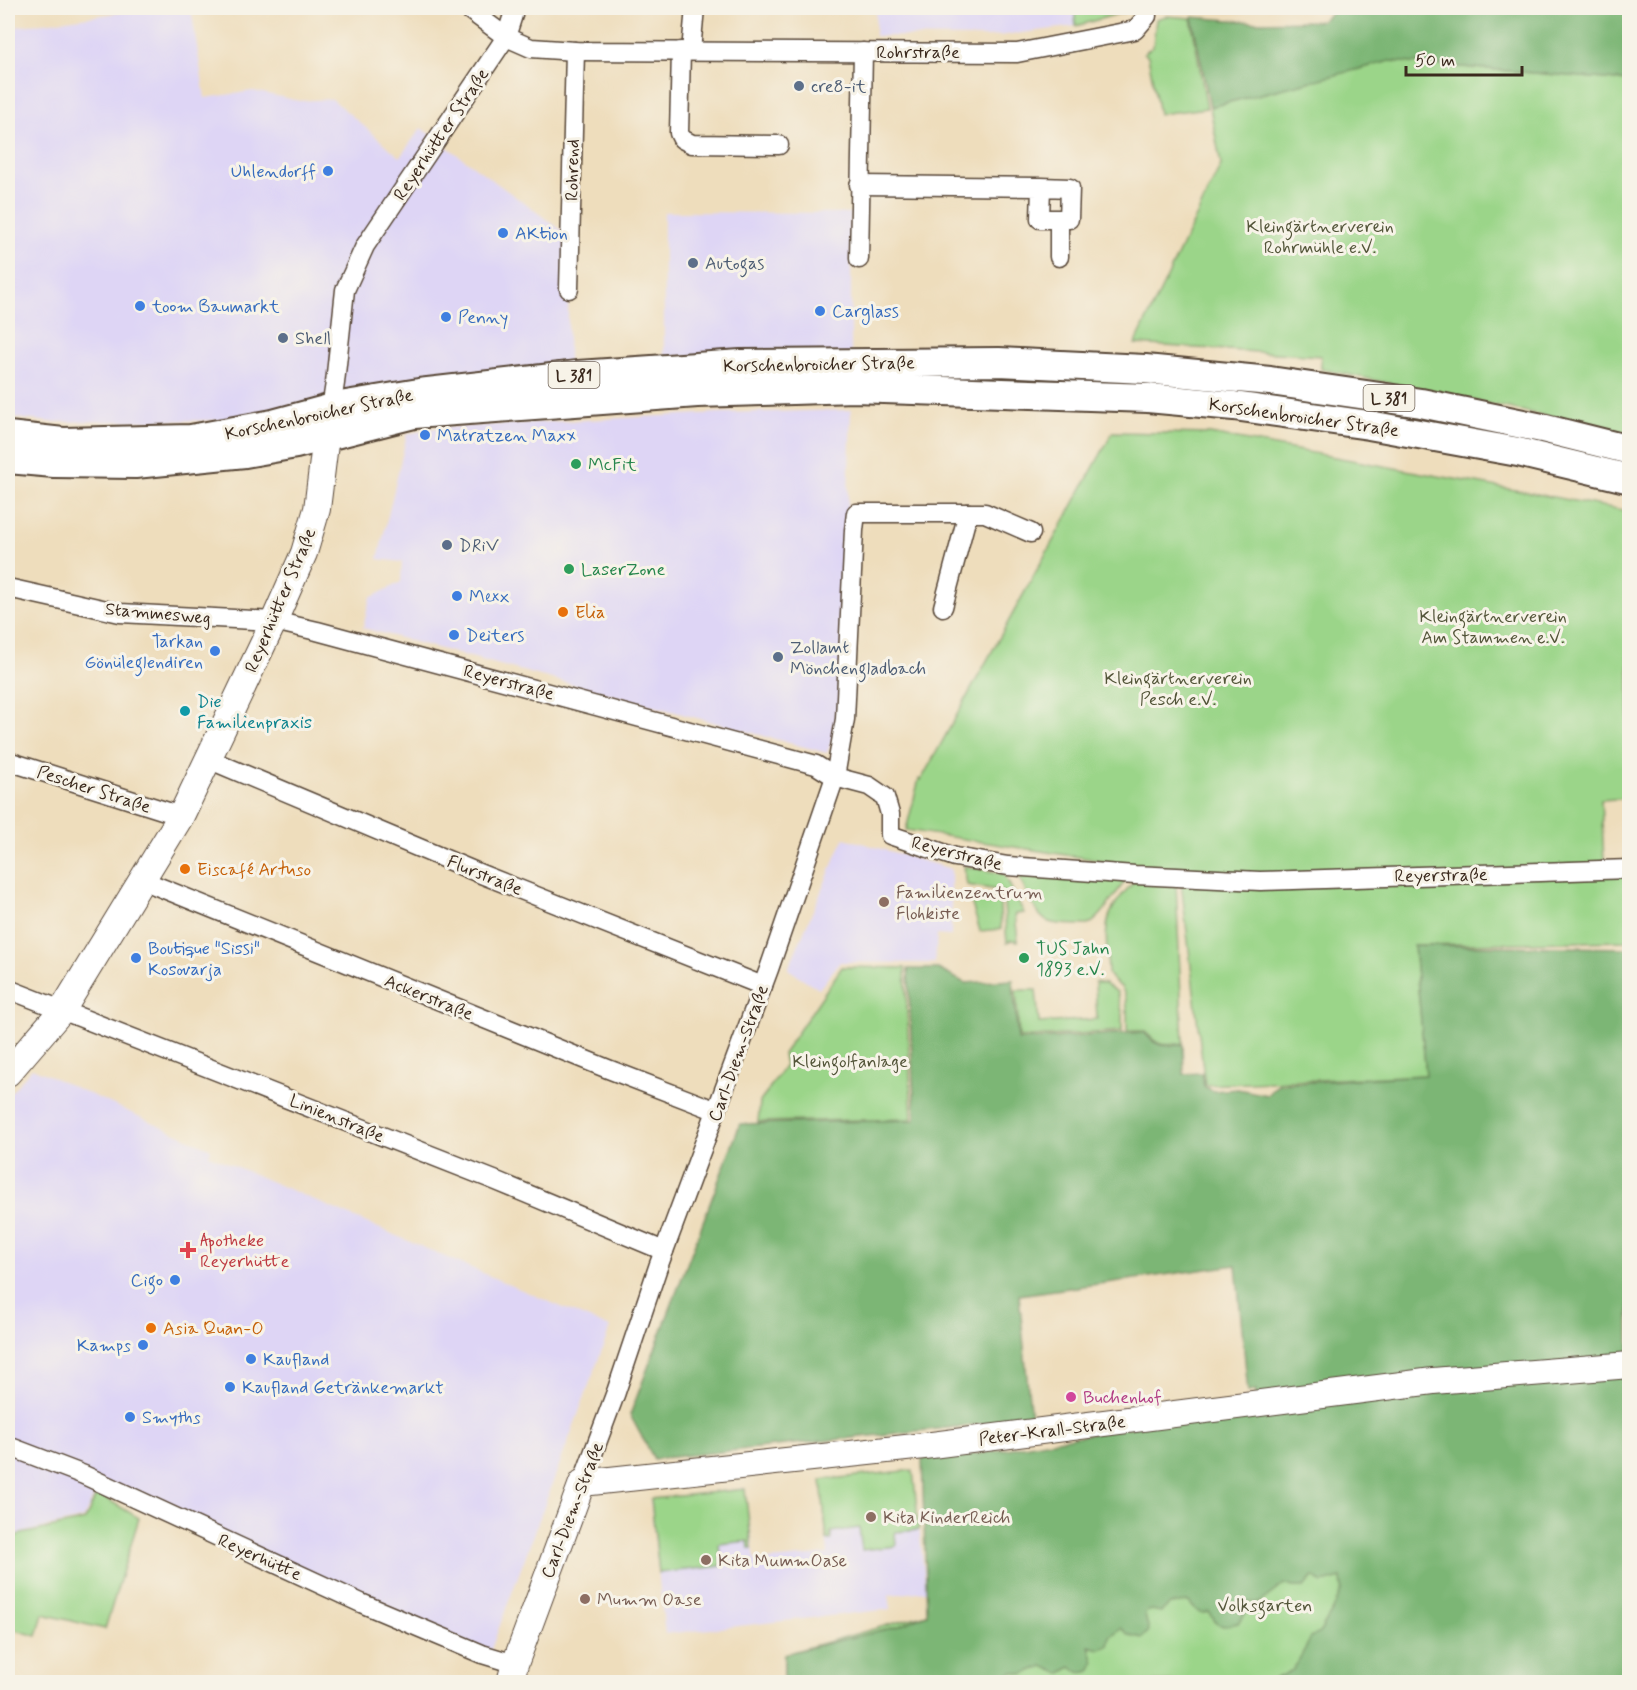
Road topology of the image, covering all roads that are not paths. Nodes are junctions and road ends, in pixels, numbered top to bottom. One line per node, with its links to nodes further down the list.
1 (467, 8): 5 (street, Rohrstraße)
2 (513, 8): 5 (street)
3 (695, 8): 7 (street)
4 (1147, 16): 8 (street, Rohrstraße)
5 (506, 37): 6 (street, Rohrstraße); 16 (street, Reyerhütter Straße)
6 (575, 51): 7 (street, Rohrstraße); 15 (street, Rohrend)
7 (686, 51): 8 (street, Rohrstraße); 9 (street)
8 (863, 52): 10 (street)
9 (779, 146)
10 (859, 185): 11 (street); 14 (street)
11 (1041, 187): 12 (street); 12 (street)
12 (1059, 220): 13 (street)
13 (1059, 257)
14 (859, 259)
15 (569, 289)
16 (328, 422): 17 (main road, Korschenbroicher Straße / L 381); 18 (main road, Korschenbroicher Straße / L 381); 19 (main road, Korschenbroicher Straße / L 381); 20 (main road, Korschenbroicher Straße / L 381); 25 (street, Reyerhütter Straße)
17 (8, 436)
18 (1629, 450)
19 (8, 459)
20 (1629, 479)
21 (968, 513): 22 (street, Carl-Diem-Straße); 24 (street); 28 (street, Carl-Diem-Straße)
22 (1031, 533)
23 (8, 588): 25 (street, Stammesweg)
24 (943, 607)
25 (274, 621): 26 (street, Reyerhütter Straße); 28 (street, Reyerstraße)
26 (208, 759): 29 (street, Reyerhütter Straße); 32 (street, Flurstraße)
27 (8, 761): 29 (street, Pescher Straße)
28 (835, 777): 30 (street, Reyerstraße); 32 (street, Carl-Diem-Straße)
29 (181, 816): 31 (street, Reyerhütter Straße)
30 (1629, 869)
31 (142, 880): 34 (street, Reyerhütter Straße); 36 (street, Ackerstraße)
32 (763, 986): 36 (street, Carl-Diem-Straße)
33 (8, 989): 34 (street, Linienstraße)
34 (63, 1009): 35 (street, Reyerhütter Straße); 37 (street, Linienstraße)
35 (8, 1073)
36 (717, 1111): 37 (street, Carl-Diem-Straße)
37 (664, 1251): 40 (street, Carl-Diem-Straße)
38 (1629, 1365): 40 (street, Peter-Krall-Straße)
39 (8, 1446): 41 (street, Reyerhütte)
40 (582, 1483): 41 (street, Carl-Diem-Straße)
41 (512, 1673)

